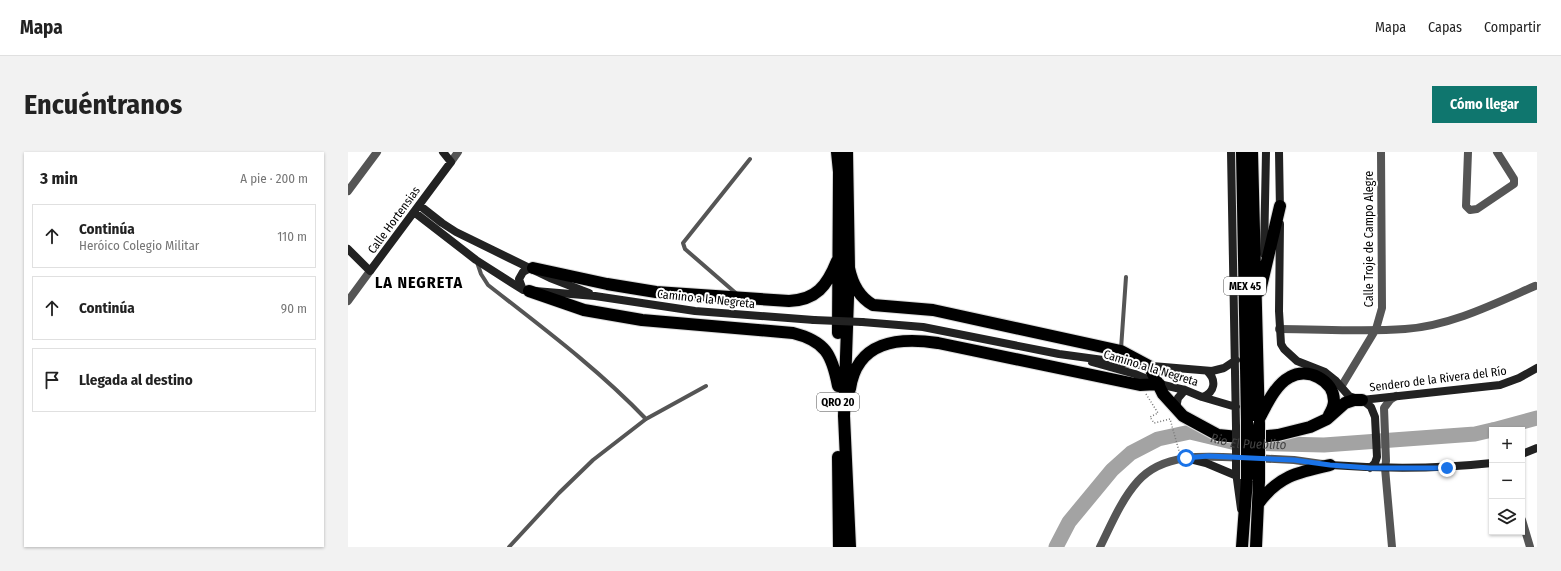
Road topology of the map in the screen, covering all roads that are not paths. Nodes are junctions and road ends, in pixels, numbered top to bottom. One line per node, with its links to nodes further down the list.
1 (377, 152): 16 (street)
2 (443, 152): 15 (street)
3 (458, 152): 15 (street, Calle Hortensias)
4 (837, 152): 20 (highway, QRO 20)
5 (848, 152): 23 (highway, QRO 20)
6 (1232, 152): 37 (street)
7 (1242, 152): 54 (highway, MEX 45)
8 (1252, 152): 32 (highway, MEX 45)
9 (1266, 152): 26 (street)
10 (1279, 152): 17 (street)
11 (1381, 152): 34 (street, Calle Troje de Campo Alegre)
12 (1468, 152): 13 (street)
13 (1497, 152)
14 (750, 159): 30 (lane)
15 (451, 162): 18 (street, Calle Hortensias)
16 (348, 191)
17 (1280, 206): 26 (highway); 33 (street)
18 (416, 209): 21 (street, Camino a la Negreta); 22 (street, Camino a la Negreta); 24 (street, Calle Hortensias)
19 (348, 249): 24 (street)
20 (839, 257): 30 (highway); 43 (highway, QRO 20)
21 (476, 260): 28 (street, Camino a la Negreta); 52 (lane)
22 (532, 268): 28 (street); 29 (street, Camino a la Negreta); 30 (highway)
23 (848, 268): 35 (highway); 51 (highway, QRO 20)
24 (370, 271): 31 (street, Calle Hortensias)
25 (1126, 277): 35 (lane)
26 (1263, 278): 32 (highway)
27 (1535, 286): 34 (street)
28 (526, 291): 29 (street, Camino a la Negreta); 43 (highway)
29 (595, 296): 36 (street, Camino a la Negreta, bridge)
30 (741, 298)
31 (348, 301)
32 (1256, 312): 54 (highway, MEX 45)
33 (1279, 329): 34 (street); 44 (street)
34 (1376, 329): 44 (street, Calle Troje de Campo Alegre)
35 (1121, 351): 38 (highway)
36 (1059, 354): 38 (street, Camino a la Negreta); 41 (street, Camino a la Negreta)
37 (1236, 360): 40 (street, Camino a la Negreta); 49 (street)
38 (1149, 366): 40 (street, Camino a la Negreta); 41 (highway)
39 (1537, 368): 46 (street, Sendero de la Rivera del Río)
40 (1207, 371): 47 (street)
41 (1159, 384): 45 (street, Camino a la Negreta); 50 (highway); 51 (highway)
42 (706, 386): 52 (lane)
43 (838, 386): 66 (highway, QRO 20)
44 (1341, 387): 48 (street)
45 (1185, 390): 47 (street, Camino a la Negreta); 50 (street)
46 (1396, 396): 48 (street, Sendero de la Rivera del Río); 60 (street)
47 (1202, 397): 49 (street, Camino a la Negreta)
48 (1362, 400): 53 (highway); 61 (street)
49 (1236, 407): 62 (street, bridge)
50 (1176, 408): 53 (highway)
51 (844, 416): 67 (highway, QRO 20)
52 (646, 419): 65 (lane)
53 (1327, 419): 54 (highway)
54 (1255, 422): 62 (highway, MEX 45, bridge)
55 (1537, 448): 56 (street)
56 (1525, 453)
57 (1186, 458): 59 (street); 62 (street); 68 (street)
58 (1489, 463): 60 (street)
59 (1330, 465): 61 (street); 63 (highway)
60 (1386, 465): 61 (street); 71 (street)
61 (1370, 468)
62 (1245, 477): 63 (highway, MEX 45); 69 (highway, MEX 45)
63 (1258, 504): 70 (highway, MEX 45)
64 (1525, 530): 72 (street)
65 (509, 547)
66 (839, 547)
67 (850, 547)
68 (1100, 547)
69 (1242, 547)
70 (1256, 547)
71 (1392, 547)
72 (1530, 547)

